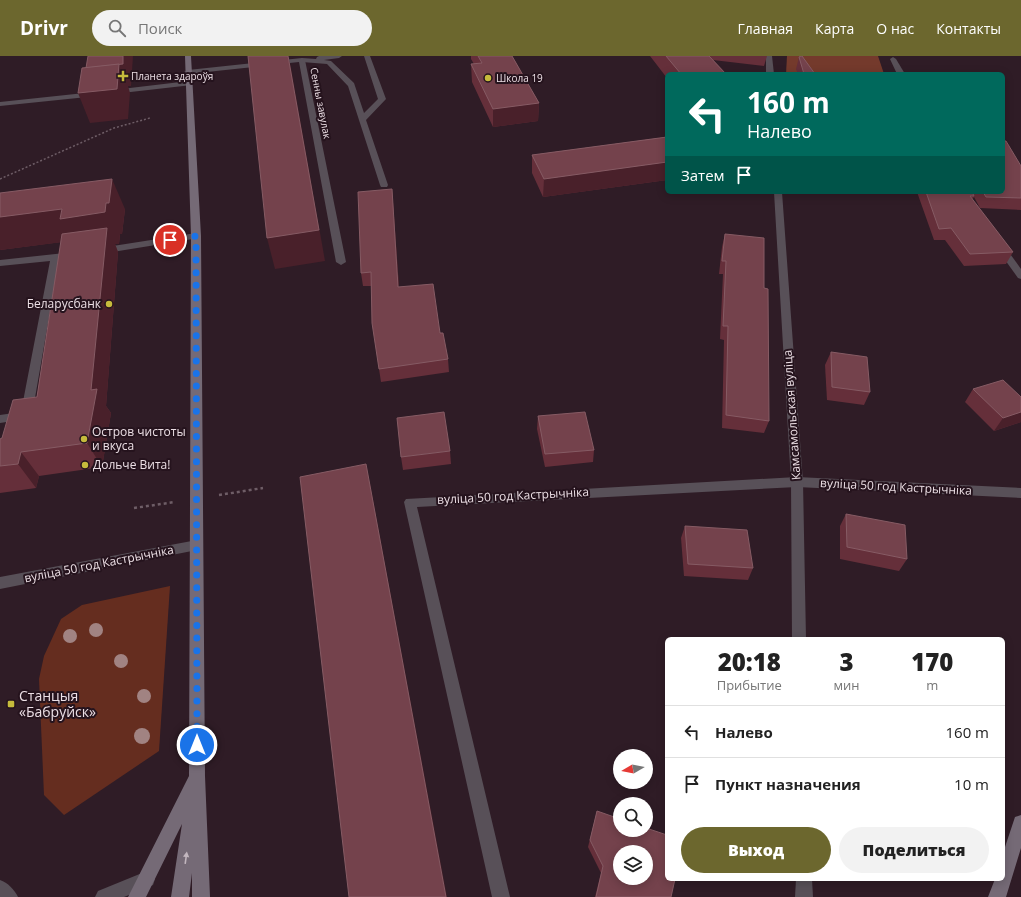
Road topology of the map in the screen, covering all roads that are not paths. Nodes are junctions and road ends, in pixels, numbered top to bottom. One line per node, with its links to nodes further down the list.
1 (188, 56): 7 (main road)
2 (340, 56): 5 (street)
3 (367, 56): 12 (street)
4 (769, 56): 8 (street)
5 (302, 58): 7 (street, Сенны завулак); 12 (street); 18 (street, Сенны завулак)
6 (893, 59): 9 (street)
7 (188, 72): 10 (main road)
8 (770, 72)
9 (900, 72)
10 (189, 83): 11 (street); 15 (main road)
11 (0, 104)
12 (362, 120): 13 (street)
13 (384, 185)
14 (778, 194): 22 (street, Камсамольская вуліца)
15 (196, 236): 17 (street); 24 (main road)
16 (994, 238): 20 (street)
17 (55, 258): 19 (street); 21 (street)
18 (341, 262)
19 (0, 263)
20 (1021, 276)
21 (0, 420)
22 (797, 482): 23 (street, вуліца 50 год Кастрычніка); 26 (street, Камсамольская вуліца); 39 (street, вуліца 50 год Кастрычніка)
23 (1021, 492)
24 (197, 545): 25 (street, вуліца 50 год Кастрычніка); 27 (main road)
25 (0, 583)
26 (800, 637)
27 (197, 776): 30 (main road); 37 (main road, one-way to 27); 38 (main road)
28 (1021, 823): 29 (main road)
29 (1005, 873)
30 (147, 879): 35 (street); 36 (main road)
31 (804, 881): 40 (street)
32 (1002, 881): 41 (main road)
33 (0, 888): 34 (street)
34 (9, 897)
35 (104, 897)
36 (137, 897)
37 (180, 897)
38 (200, 897)
39 (500, 897)
40 (804, 897)
41 (997, 897)

